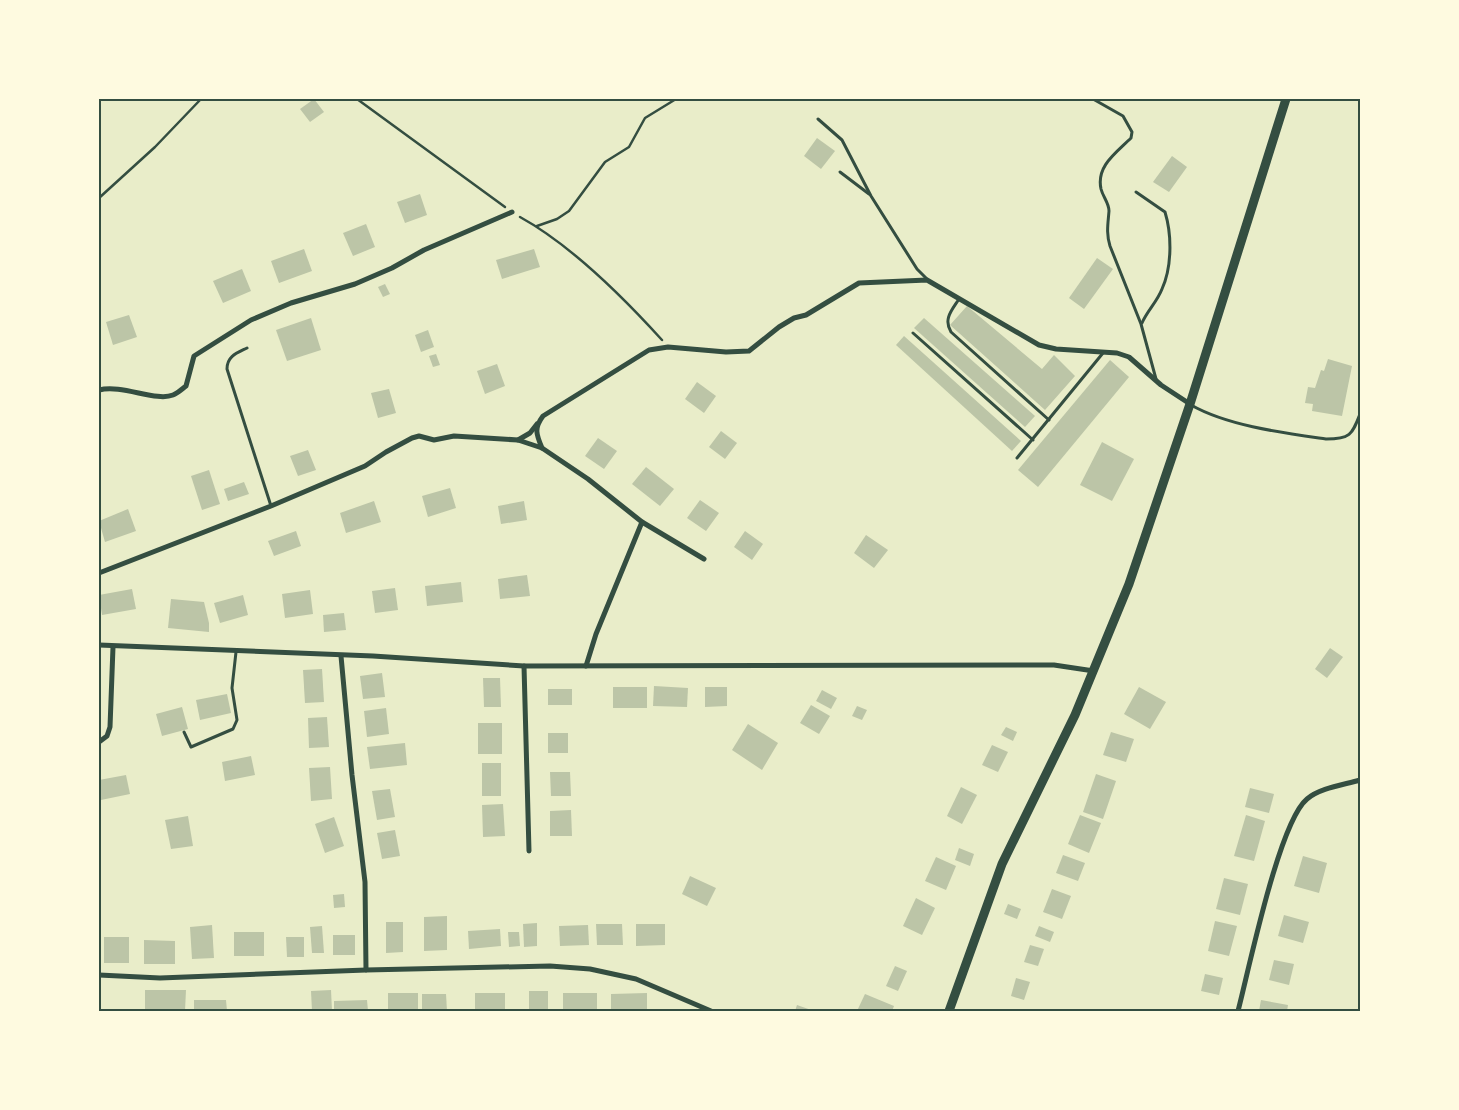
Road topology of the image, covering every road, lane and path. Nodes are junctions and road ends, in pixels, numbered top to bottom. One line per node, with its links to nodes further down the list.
1 (201, 99): 10 (path)
2 (357, 99): 11 (path)
3 (676, 99): 12 (path)
4 (1093, 99): 15 (lane)
5 (1286, 99): 22 (main road)
6 (818, 119): 9 (lane)
7 (840, 172): 9 (lane)
8 (1136, 192): 15 (lane)
9 (871, 196): 13 (lane)
10 (99, 198)
11 (512, 212): 12 (path); 21 (street)
12 (537, 226): 17 (path)
13 (927, 280): 14 (street); 17 (street)
14 (960, 298): 19 (street); 24 (lane)
15 (1142, 324): 20 (lane)
16 (913, 334): 27 (lane)
17 (668, 347): 25 (street)
18 (247, 348): 30 (lane)
19 (1103, 352): 20 (street); 24 (lane)
20 (1157, 382): 22 (street)
21 (99, 390)
22 (1190, 404): 23 (lane); 40 (main road)
23 (1360, 414)
24 (1049, 420): 27 (lane)
25 (537, 424): 26 (street); 28 (street)
26 (518, 440): 28 (street); 30 (street)
27 (1033, 440): 29 (lane)
28 (542, 448): 31 (street)
29 (1018, 458)
30 (271, 506): 33 (street)
31 (642, 522): 32 (street); 39 (street)
32 (704, 559)
33 (99, 573)
34 (99, 645): 35 (street)
35 (113, 647): 36 (street); 42 (street)
36 (236, 652): 37 (street); 41 (lane)
37 (341, 656): 38 (street); 45 (street)
38 (524, 666): 39 (street); 44 (street)
39 (586, 666): 40 (street)
40 (1095, 671): 48 (main road)
41 (184, 732)
42 (99, 742)
43 (1360, 780): 49 (street)
44 (529, 851)
45 (366, 970): 46 (street); 47 (street)
46 (99, 975)
47 (711, 1011)
48 (948, 1011)
49 (1238, 1011)

